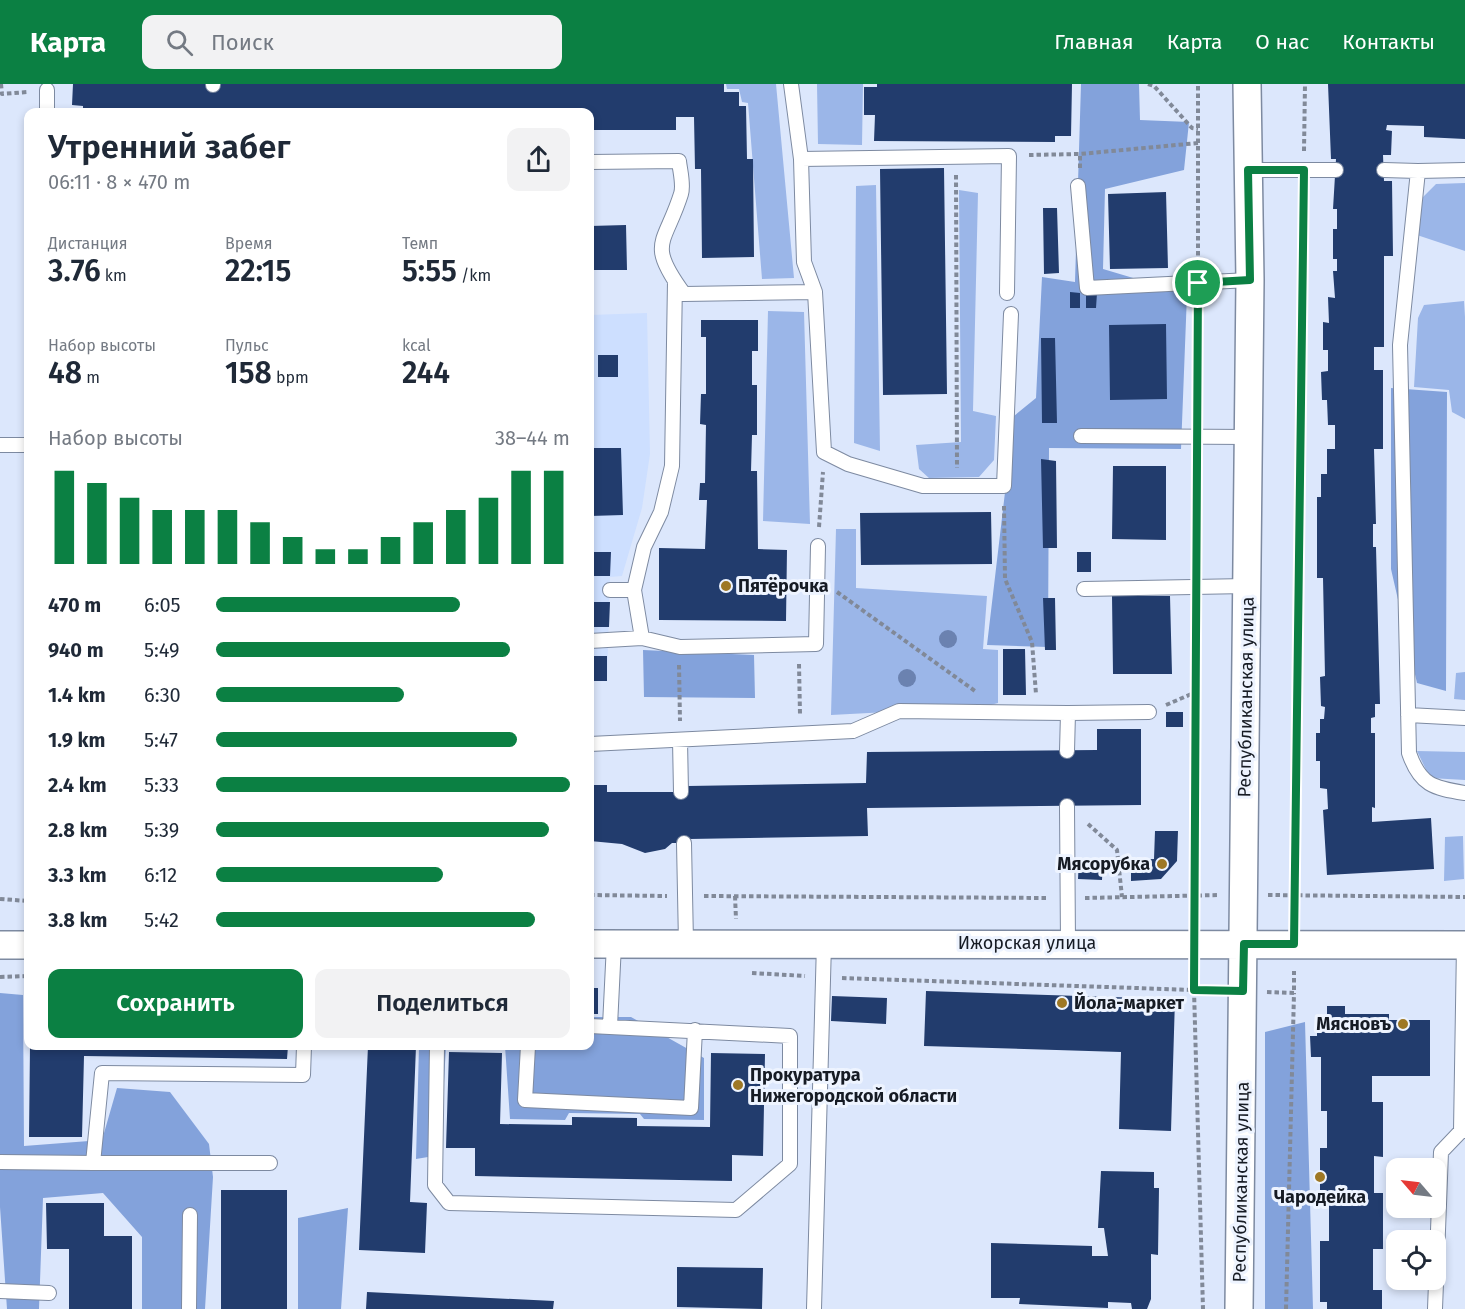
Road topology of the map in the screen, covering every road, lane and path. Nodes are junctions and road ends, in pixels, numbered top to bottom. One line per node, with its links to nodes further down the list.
1 (1, 84): 7 (path)
2 (791, 84): 13 (lane)
3 (1148, 84): 9 (path)
4 (1198, 84): 9 (path)
5 (1247, 84): 15 (street, Республиканская улица)
6 (1305, 84): 16 (path)
7 (47, 90): 8 (lane)
8 (47, 108)
9 (1198, 129): 10 (path)
10 (1198, 143): 12 (path); 24 (path)
11 (956, 156): 12 (lane); 13 (lane); 34 (path)
12 (1009, 156): 26 (lane)
13 (801, 159): 25 (lane)
14 (594, 162): 23 (lane)
15 (1248, 170): 16 (lane); 22 (street, Республиканская улица)
16 (1304, 170): 17 (lane); 66 (path)
17 (1336, 170)
18 (1384, 170): 20 (lane)
19 (1465, 170): 20 (lane)
20 (1418, 171): 52 (lane)
21 (1078, 186): 24 (lane)
22 (1250, 280): 24 (lane); 30 (street, Республиканская улица)
23 (675, 281): 25 (lane); 42 (lane)
24 (1198, 283): 29 (path)
25 (814, 292): 33 (lane)
26 (1007, 293)
27 (1011, 314): 35 (lane)
28 (1081, 436): 29 (lane)
29 (1197, 437): 30 (lane); 39 (path)
30 (1249, 437): 38 (street, Республиканская улица)
31 (0, 445): 32 (lane)
32 (24, 445)
33 (824, 452): 34 (lane); 36 (path)
34 (957, 486): 35 (lane)
35 (1004, 486): 49 (path)
36 (818, 546): 37 (lane)
37 (817, 578): 43 (lane); 48 (path)
38 (1247, 586): 39 (lane); 64 (street, Республиканская улица)
39 (1196, 587): 40 (lane); 47 (path)
40 (1084, 589)
41 (610, 590): 42 (lane)
42 (634, 590): 43 (lane)
43 (642, 638): 44 (lane)
44 (594, 641)
45 (800, 680): 54 (path)
46 (679, 685): 55 (path)
47 (1196, 692): 50 (path); 63 (path)
48 (1005, 712): 49 (lane); 54 (lane)
49 (1037, 712): 51 (lane)
50 (1149, 712): 51 (lane)
51 (1068, 713): 57 (lane)
52 (1408, 715): 53 (lane); 59 (lane)
53 (1465, 718)
54 (800, 735): 55 (lane)
55 (680, 740): 56 (lane); 58 (lane)
56 (594, 744)
57 (1067, 751)
58 (681, 792)
59 (1465, 793)
60 (1067, 806): 67 (path); 70 (lane)
61 (684, 843): 65 (lane)
62 (594, 895): 65 (path)
63 (1194, 895): 64 (path); 67 (path); 73 (path)
64 (1245, 895): 66 (path); 77 (street, Республиканская улица)
65 (685, 896): 70 (path); 75 (lane)
66 (1294, 896): 68 (path); 78 (path)
67 (1122, 897): 70 (path)
68 (1465, 897)
69 (0, 898): 71 (path)
70 (1067, 898): 76 (lane)
71 (24, 901)
72 (824, 943): 75 (street, Ижорская улица); 76 (street, Ижорская улица); 84 (lane)
73 (1194, 943): 76 (street, Ижорская улица); 77 (street, Ижорская улица); 85 (path)
74 (602, 944): 75 (street, Ижорская улица); 89 (lane)
75 (686, 944)
76 (1068, 944)
77 (1244, 944): 78 (street, Ижорская улица); 86 (street, Республиканская улица)
78 (1294, 944): 81 (street, Ижорская улица); 87 (path)
79 (0, 945): 80 (street)
80 (24, 945)
81 (1465, 945): 94 (lane)
82 (24, 976): 83 (path)
83 (0, 977)
84 (824, 977): 85 (path); 102 (lane)
85 (1194, 990): 86 (path); 103 (path)
86 (1243, 991): 87 (path); 104 (street, Республиканская улица)
87 (1294, 993): 105 (path)
88 (594, 1026): 89 (lane)
89 (610, 1026): 90 (lane)
90 (695, 1030): 92 (lane); 93 (lane)
91 (304, 1050): 96 (lane)
92 (437, 1050)
93 (528, 1050)
94 (1463, 1131): 106 (lane)
95 (0, 1162): 96 (lane)
96 (93, 1163): 97 (lane)
97 (270, 1163)
98 (190, 1215): 101 (lane)
99 (0, 1291): 100 (lane)
100 (49, 1293)
101 (189, 1309)
102 (814, 1309)
103 (1203, 1309)
104 (1239, 1309)
105 (1286, 1309)
106 (1435, 1309)

